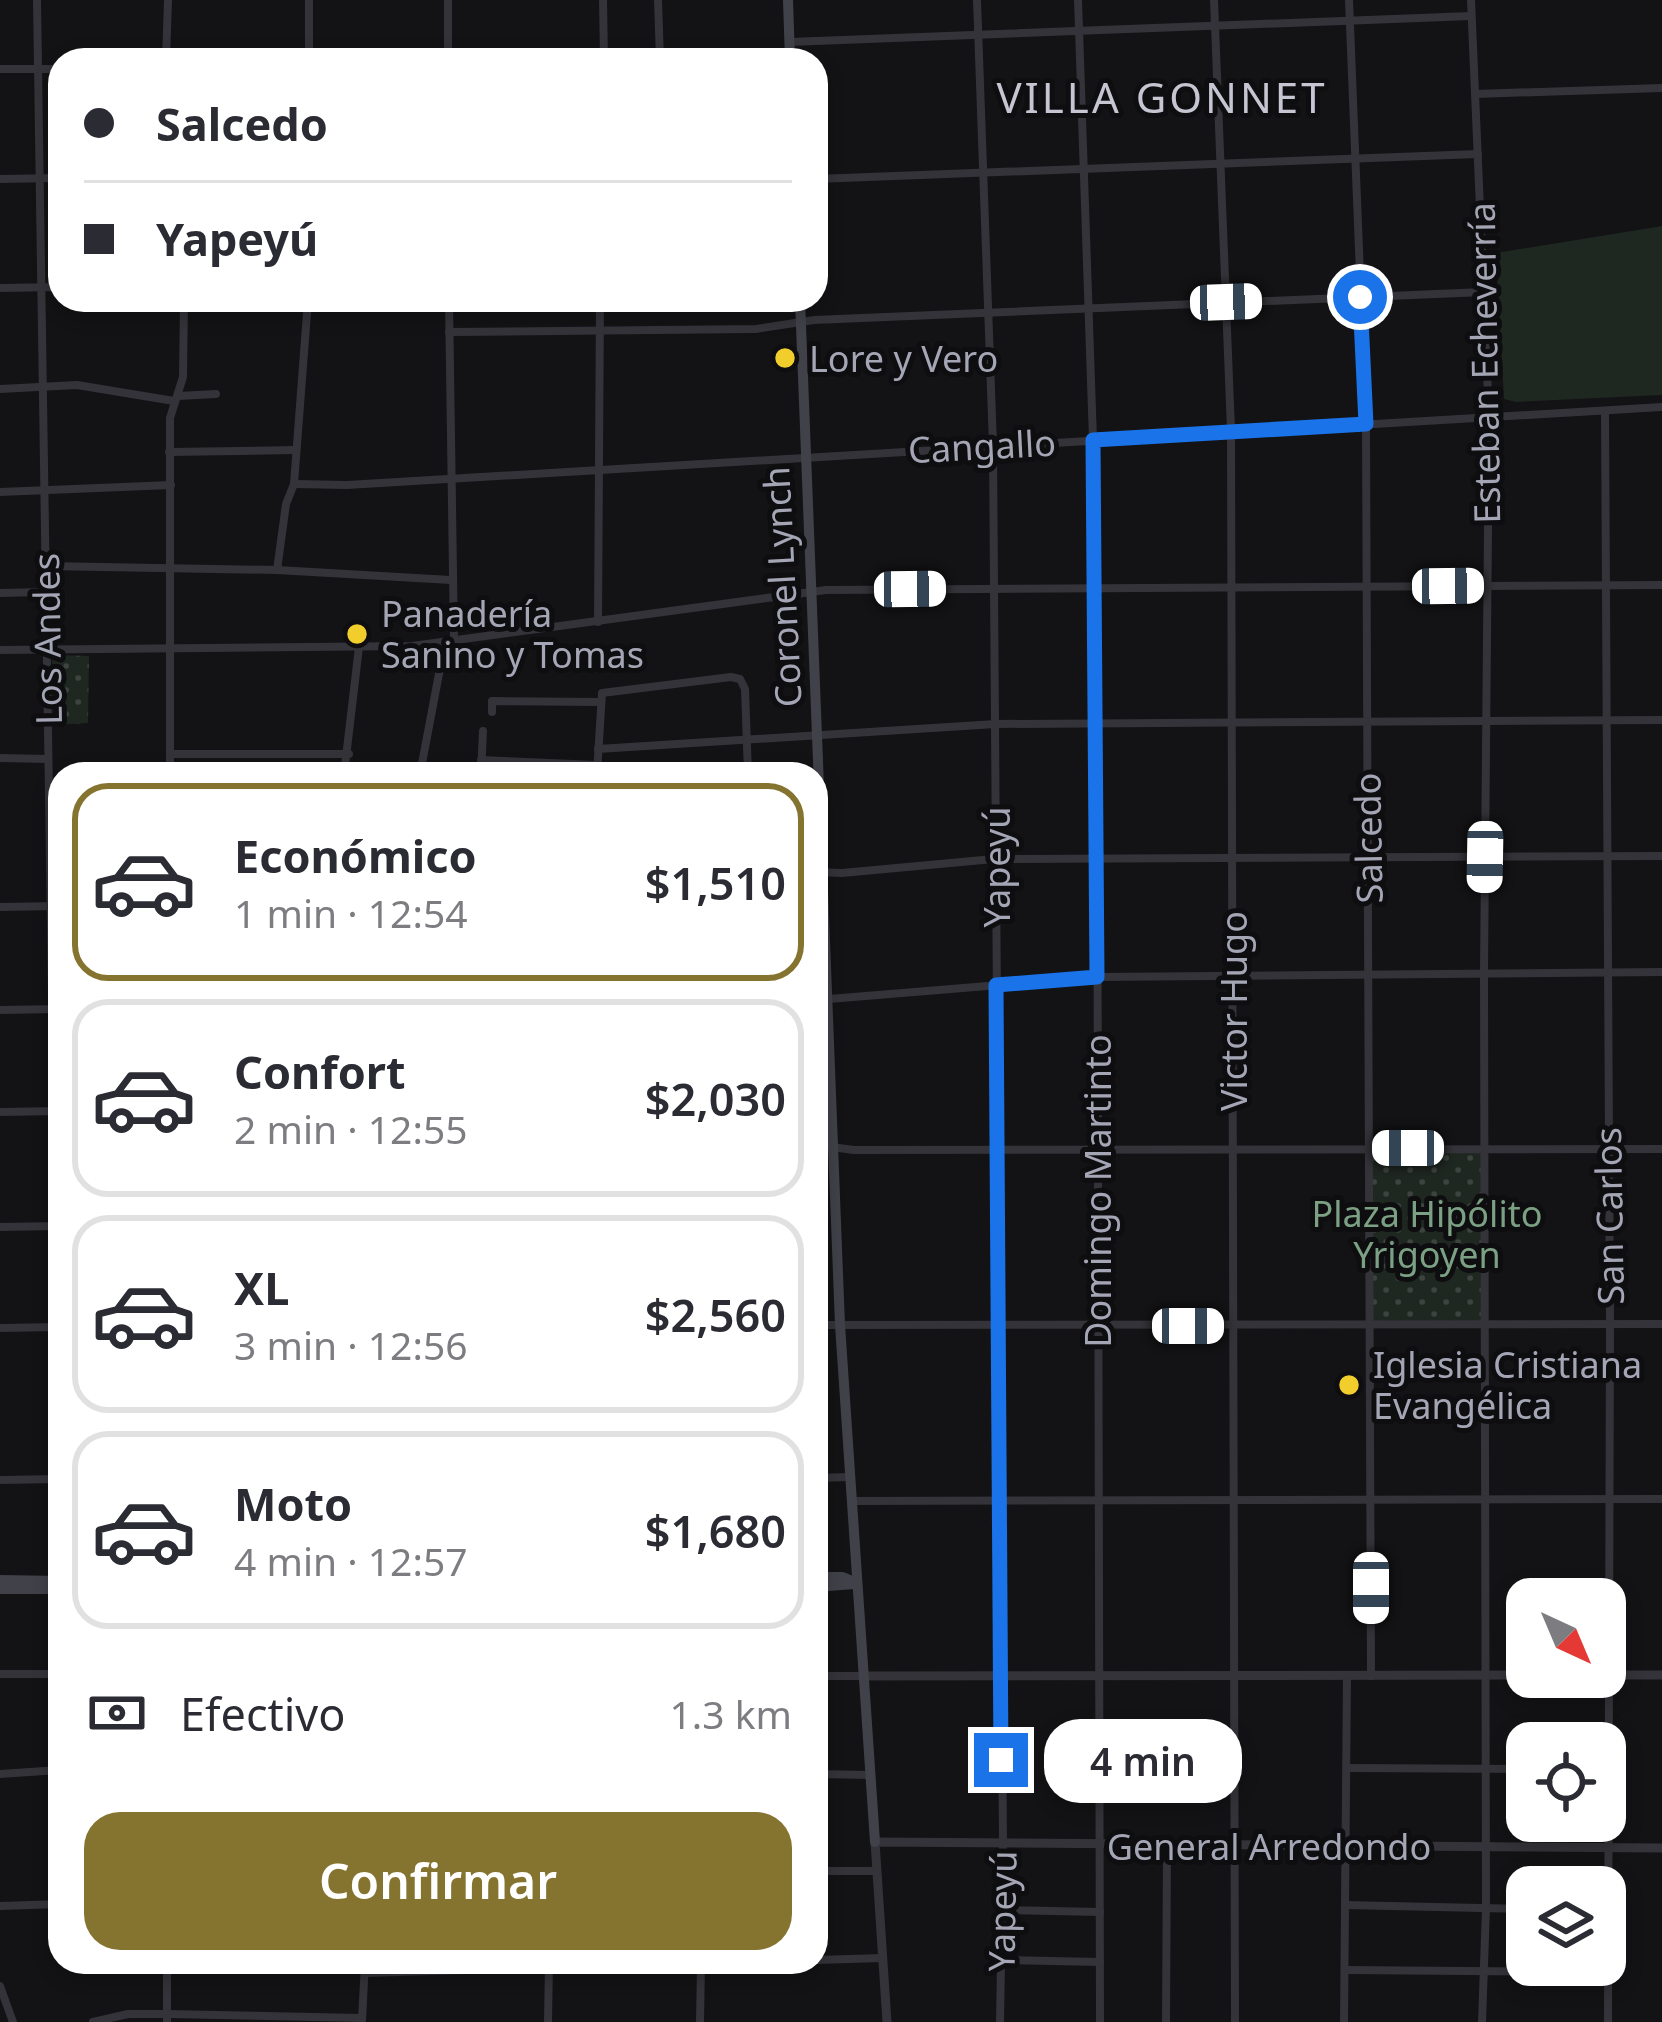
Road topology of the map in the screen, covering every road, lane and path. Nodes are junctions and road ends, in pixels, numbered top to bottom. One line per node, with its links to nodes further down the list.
1 (37, 0): 26 (street, Los Andes)
2 (168, 0): 19 (street)
3 (309, 0): 20 (street)
4 (448, 0): 21 (street)
5 (603, 0): 22 (street)
6 (658, 0): 23 (street)
7 (788, 0): 18 (main road)
8 (977, 0): 17 (street, Yapeyú)
9 (1078, 0): 16 (street, Domingo Martinto)
10 (1214, 0): 15 (street, Victor Hugo)
11 (1348, 0): 14 (street, Salcedo)
12 (1471, 0): 13 (street, Esteban Echeverría)
13 (1471, 16): 14 (street); 29 (street, Esteban Echeverría)
14 (1349, 20): 15 (street); 31 (street, Salcedo)
15 (1215, 26): 16 (street); 32 (street, Victor Hugo)
16 (1078, 30): 17 (street); 33 (street, Domingo Martinto)
17 (978, 36): 18 (street); 34 (street, Yapeyú)
18 (790, 42): 24 (main road)
19 (166, 48)
20 (309, 48)
21 (448, 48)
22 (604, 48)
23 (660, 48)
24 (790, 48)
25 (0, 69): 26 (street)
26 (38, 69): 27 (street); 36 (street, Los Andes)
27 (48, 69)
28 (1662, 88): 29 (street)
29 (1475, 94): 30 (street, Esteban Echeverría)
30 (1478, 154): 31 (street); 42 (street, Esteban Echeverría)
31 (1355, 159): 32 (street); 43 (street, Salcedo)
32 (1220, 162): 33 (street); 44 (street, Victor Hugo)
33 (1084, 169): 34 (street); 45 (street, Domingo Martinto)
34 (985, 173): 38 (street); 51 (street, Yapeyú)
35 (0, 178): 36 (street)
36 (40, 178): 37 (street); 40 (street, Los Andes)
37 (48, 178)
38 (828, 179)
39 (0, 287): 40 (street)
40 (42, 287): 41 (street); 55 (street, Los Andes)
41 (48, 287)
42 (1484, 292): 43 (street); 61 (street, Esteban Echeverría)
43 (1360, 297): 44 (street); 62 (street, Salcedo)
44 (1226, 302): 45 (street); 63 (street, Victor Hugo)
45 (1089, 307): 51 (street); 64 (street, Domingo Martinto)
46 (184, 312): 58 (street)
47 (307, 312): 66 (street)
48 (449, 312): 54 (street)
49 (600, 312): 53 (street)
50 (801, 312): 52 (main road, Coronel Lynch)
51 (988, 313): 52 (street); 65 (street, Yapeyú)
52 (802, 323): 53 (street); 68 (main road, Coronel Lynch)
53 (600, 328): 54 (street); 69 (street)
54 (449, 332): 70 (street)
55 (45, 388): 56 (street); 58 (street); 73 (street, Los Andes)
56 (0, 389)
57 (217, 394): 58 (street)
58 (176, 399): 67 (street)
59 (1662, 407): 60 (street, Cangallo)
60 (1605, 410): 61 (street, Cangallo); 80 (street, San Carlos)
61 (1489, 417): 62 (street, Cangallo); 79 (street, Esteban Echeverría)
62 (1366, 424): 63 (street, Cangallo); 84 (street, Salcedo)
63 (1231, 430): 64 (street, Cangallo); 83 (street, Victor Hugo)
64 (1093, 440): 65 (street, Cangallo); 82 (street, Domingo Martinto)
65 (993, 445): 68 (street, Cangallo); 85 (street, Yapeyú)
66 (296, 450): 67 (street); 72 (street)
67 (169, 452): 71 (street)
68 (806, 456): 69 (street, Cangallo); 87 (main road, Coronel Lynch)
69 (602, 469): 70 (street, Cangallo); 89 (street)
70 (450, 478): 72 (street, Cangallo); 78 (street)
71 (171, 484): 73 (street); 76 (street)
72 (294, 484): 77 (street)
73 (45, 489): 74 (street); 75 (street, Los Andes)
74 (0, 492)
75 (46, 566): 76 (street); 86 (street, Los Andes)
76 (171, 567): 77 (street); 94 (street)
77 (278, 570): 78 (street)
78 (451, 580): 90 (street)
79 (1488, 585): 80 (street); 84 (street); 101 (street, Esteban Echeverría)
80 (1607, 585): 81 (street); 98 (street, San Carlos)
81 (1662, 585)
82 (1094, 586): 83 (street); 85 (street); 102 (street, Domingo Martinto)
83 (1233, 587): 84 (street); 100 (street, Victor Hugo)
84 (1368, 587): 97 (street, Salcedo)
85 (993, 588): 87 (street); 103 (street, Yapeyú)
86 (45, 592): 88 (street); 93 (street, Los Andes)
87 (812, 592): 89 (street); 105 (main road, Coronel Lynch)
88 (0, 593)
89 (598, 622): 90 (street)
90 (450, 641): 91 (street); 115 (street)
91 (358, 647): 94 (street); 109 (street)
92 (0, 650): 93 (street)
93 (45, 650): 94 (street); 111 (street, Los Andes)
94 (170, 651): 108 (street)
95 (601, 698): 96 (street); 106 (street); 107 (street)
96 (491, 712)
97 (1366, 719): 100 (street); 101 (street); 122 (street, Salcedo)
98 (1607, 720): 99 (street); 101 (street); 120 (street, San Carlos)
99 (1662, 720)
100 (1231, 721): 102 (street); 124 (street, Victor Hugo)
101 (1487, 721): 123 (street, Esteban Echeverría)
102 (1096, 722): 103 (street); 126 (street, Domingo Martinto)
103 (996, 724): 105 (street); 125 (street, Yapeyú)
104 (483, 731): 112 (street)
105 (818, 738): 106 (street); 119 (main road, Coronel Lynch)
106 (746, 741): 107 (street); 118 (street)
107 (598, 749): 117 (street)
108 (170, 754): 109 (street); 113 (street)
109 (349, 754): 114 (street)
110 (0, 758): 111 (street)
111 (48, 759): 128 (street, Los Andes)
112 (481, 760): 116 (street)
113 (170, 762)
114 (347, 762)
115 (423, 762)
116 (504, 762)
117 (597, 762)
118 (747, 762)
119 (818, 762)
120 (1607, 856): 121 (street); 123 (street); 131 (street, San Carlos)
121 (1662, 856)
122 (1368, 857): 123 (street); 124 (street); 134 (street, Salcedo)
123 (1485, 857): 130 (street, Esteban Echeverría)
124 (1233, 859): 126 (street); 133 (street, Victor Hugo)
125 (994, 860): 126 (street); 127 (street); 136 (street, Yapeyú)
126 (1096, 860): 135 (street, Domingo Martinto)
127 (828, 871)
128 (48, 906): 129 (street)
129 (0, 907)
130 (1484, 972): 131 (street); 134 (street); 147 (street, Esteban Echeverría)
131 (1606, 972): 132 (street); 150 (street, San Carlos)
132 (1662, 972)
133 (1234, 974): 134 (street); 135 (street); 146 (street, Victor Hugo)
134 (1370, 974): 145 (street, Salcedo)
135 (1097, 977): 136 (street); 149 (street, Domingo Martinto)
136 (996, 985): 138 (street); 148 (street, Yapeyú)
137 (828, 986): 138 (main road, Coronel Lynch)
138 (829, 999): 144 (main road, Coronel Lynch)
139 (0, 1010): 140 (street)
140 (48, 1010)
141 (48, 1111): 142 (street)
142 (0, 1112)
143 (828, 1146): 144 (street)
144 (833, 1146): 148 (street); 159 (main road, Coronel Lynch)
145 (1370, 1147): 146 (street); 147 (street); 155 (street, Salcedo)
146 (1234, 1148): 149 (street); 162 (street, Victor Hugo)
147 (1484, 1148): 150 (street); 156 (street, Esteban Echeverría)
148 (997, 1149): 149 (street); 160 (street, Yapeyú)
149 (1097, 1149): 161 (street, Domingo Martinto)
150 (1607, 1149): 151 (street); 157 (street, San Carlos)
151 (1662, 1149)
152 (48, 1226): 153 (street)
153 (0, 1227)
154 (828, 1324): 159 (street)
155 (1370, 1324): 156 (street); 162 (street); 175 (street, Salcedo)
156 (1485, 1324): 157 (street); 169 (street, Esteban Echeverría)
157 (1610, 1324): 158 (street); 170 (street, San Carlos)
158 (1662, 1324)
159 (840, 1325): 160 (street); 165 (main road, Coronel Lynch)
160 (998, 1325): 161 (street); 176 (street, Yapeyú)
161 (1097, 1325): 162 (street); 173 (street, Domingo Martinto)
162 (1234, 1326): 174 (street, Victor Hugo)
163 (48, 1327): 164 (street)
164 (0, 1328)
165 (849, 1477): 166 (street); 172 (main road, Coronel Lynch)
166 (828, 1478)
167 (48, 1479): 168 (street)
168 (0, 1480)
169 (1486, 1499): 170 (street); 175 (street); 187 (street, Esteban Echeverría)
170 (1608, 1499): 171 (street); 178 (street, San Carlos)
171 (1662, 1499)
172 (851, 1501): 176 (street); 179 (main road, Coronel Lynch)
173 (1097, 1501): 174 (street); 176 (street); 193 (street, Domingo Martinto)
174 (1234, 1501): 175 (street); 186 (street, Victor Hugo)
175 (1372, 1501): 195 (street, Salcedo)
176 (998, 1502): 185 (street, Yapeyú)
177 (828, 1577): 179 (main road)
178 (1608, 1578)
179 (857, 1583): 182 (main road); 192 (main road, Coronel Lynch)
180 (0, 1585): 181 (main road)
181 (48, 1585)
182 (828, 1586)
183 (0, 1674): 184 (street)
184 (48, 1674)
185 (1000, 1675): 192 (street); 193 (street); 205 (street, Yapeyú)
186 (1237, 1675): 193 (street); 194 (street); 208 (street, Victor Hugo)
187 (1486, 1675): 188 (street); 195 (street); 197 (street, Esteban Echeverría)
188 (1506, 1675)
189 (1626, 1675): 190 (street)
190 (1662, 1675)
191 (828, 1676): 192 (street)
192 (862, 1676): 202 (main road, Coronel Lynch)
193 (1099, 1676): 206 (street, Domingo Martinto)
194 (1347, 1676): 195 (street); 196 (street)
195 (1371, 1676)
196 (1347, 1768): 197 (street); 209 (street)
197 (1486, 1768): 198 (street); 210 (street, Esteban Echeverría)
198 (1506, 1768)
199 (48, 1771): 200 (street)
200 (0, 1774)
201 (828, 1774): 202 (street)
202 (870, 1775): 204 (main road, Coronel Lynch)
203 (1609, 1842): 211 (street, San Carlos)
204 (875, 1843): 205 (street, General Arredondo); 215 (street, Coronel Lynch)
205 (1003, 1845): 206 (street, General Arredondo); 221 (street, Yapeyú)
206 (1102, 1845): 207 (street, General Arredondo); 222 (street, Domingo Martinto)
207 (1167, 1846): 208 (street, General Arredondo); 245 (street)
208 (1234, 1846): 209 (street, General Arredondo); 246 (street, Victor Hugo)
209 (1346, 1847): 210 (street, General Arredondo); 217 (street)
210 (1486, 1847): 211 (street, General Arredondo); 219 (street, Esteban Echeverría)
211 (1609, 1847): 212 (street, General Arredondo); 213 (street, San Carlos)
212 (1662, 1848)
213 (1608, 1866)
214 (828, 1871): 215 (street)
215 (877, 1871): 223 (street, Coronel Lynch)
216 (48, 1904): 218 (street)
217 (1345, 1905): 219 (street); 227 (street)
218 (0, 1906)
219 (1486, 1908): 220 (street); 228 (street, Esteban Echeverría)
220 (1506, 1908)
221 (1002, 1910): 222 (street); 225 (street, Yapeyú)
222 (1100, 1912): 226 (street, Domingo Martinto)
223 (883, 1958): 224 (street); 242 (street, Coronel Lynch)
224 (828, 1960)
225 (1001, 1960): 226 (street); 243 (street, Yapeyú)
226 (1100, 1962): 244 (street, Domingo Martinto)
227 (1345, 1970): 228 (street); 247 (street)
228 (1484, 1970): 229 (street); 248 (street, Esteban Echeverría)
229 (1506, 1970)
230 (167, 1974): 236 (street)
231 (365, 1974): 237 (street)
232 (549, 1974): 240 (street)
233 (701, 1974): 241 (street)
234 (0, 1986): 238 (street)
235 (1608, 1986): 249 (street, San Carlos)
236 (167, 2018): 237 (street); 239 (street)
237 (362, 2020)
238 (13, 2022)
239 (93, 2022)
240 (548, 2022)
241 (700, 2022)
242 (887, 2022)
243 (1000, 2022)
244 (1100, 2022)
245 (1166, 2022)
246 (1235, 2022)
247 (1344, 2022)
248 (1482, 2022)
249 (1608, 2022)

